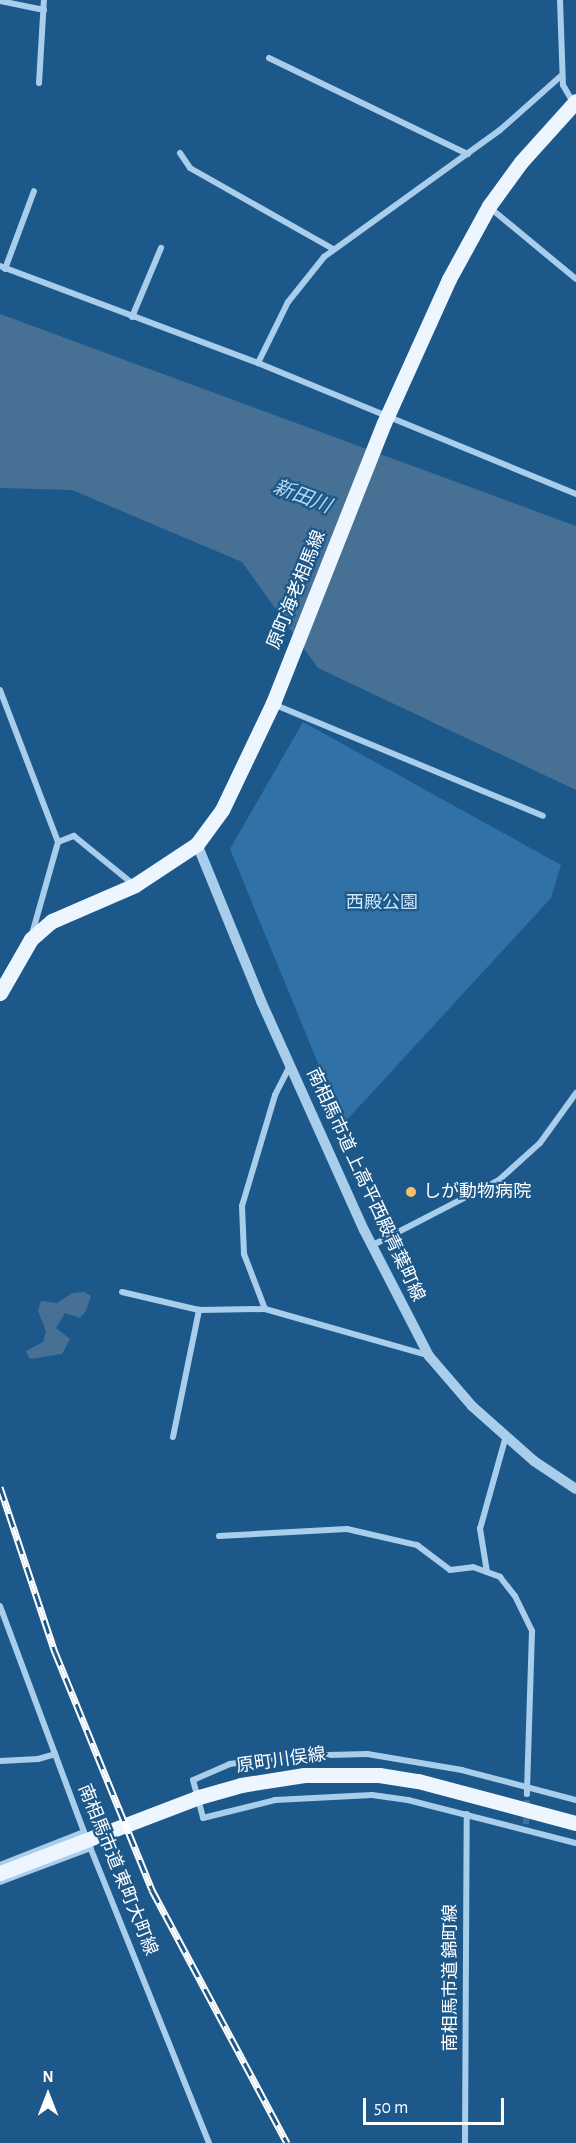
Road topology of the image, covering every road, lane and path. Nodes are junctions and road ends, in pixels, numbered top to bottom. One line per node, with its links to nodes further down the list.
1 (44, 0): 4 (street)
2 (560, 0): 6 (street)
3 (0, 1): 4 (street)
4 (44, 10): 7 (street)
5 (269, 58): 10 (street)
6 (562, 75): 8 (street); 10 (street)
7 (39, 83)
8 (575, 102): 12 (main road, 原町海老相馬線)
9 (180, 153): 14 (street)
10 (468, 154): 14 (street)
11 (34, 191): 15 (street)
12 (489, 206): 16 (street); 19 (main road, 原町海老相馬線)
13 (161, 248): 17 (street)
14 (333, 249): 18 (street)
15 (2, 267): 17 (street)
16 (576, 279)
17 (132, 317): 18 (street)
18 (258, 363): 19 (street)
19 (386, 419): 20 (street); 22 (main road, 原町海老相馬線)
20 (576, 494)
21 (0, 690): 24 (street)
22 (275, 698): 23 (street); 25 (main road, 原町海老相馬線)
23 (543, 816)
24 (58, 842): 26 (street); 27 (street)
25 (197, 844): 26 (main road, 原町海老相馬線); 29 (street, 南相馬市道 上高平西殿青葉町線)
26 (135, 885): 27 (main road, 原町海老相馬線)
27 (31, 939): 28 (main road, 原町海老相馬線)
28 (0, 993)
29 (291, 1064): 31 (street, 南相馬市道 上高平西殿青葉町線); 34 (street)
30 (576, 1093): 31 (street)
31 (373, 1245): 35 (street, 南相馬市道 上高平西殿青葉町線)
32 (122, 1292): 33 (street)
33 (199, 1310): 34 (street); 37 (street)
34 (265, 1310): 35 (street)
35 (429, 1356): 36 (street, 南相馬市道 上高平西殿青葉町線)
36 (506, 1436): 38 (street, 南相馬市道 上高平西殿青葉町線); 40 (street)
37 (173, 1437)
38 (576, 1489)
39 (219, 1536): 40 (street)
40 (487, 1572): 44 (street)
41 (0, 1606): 42 (street, 南相馬市道 東町大町線)
42 (55, 1754): 43 (street); 48 (street, 南相馬市道 東町大町線)
43 (0, 1761)
44 (527, 1790): 45 (street); 46 (street)
45 (576, 1800)
46 (467, 1814): 49 (street); 55 (street, 南相馬市道 錦町線)
47 (576, 1823): 52 (main road, 原町川俣線)
48 (84, 1832): 50 (street, 南相馬市道 東町大町線); 51 (street)
49 (576, 1843)
50 (91, 1848): 53 (street); 54 (street, 南相馬市道 東町大町線)
51 (0, 1865)
52 (0, 1873)
53 (0, 1882)
54 (209, 2143)
55 (465, 2143)

